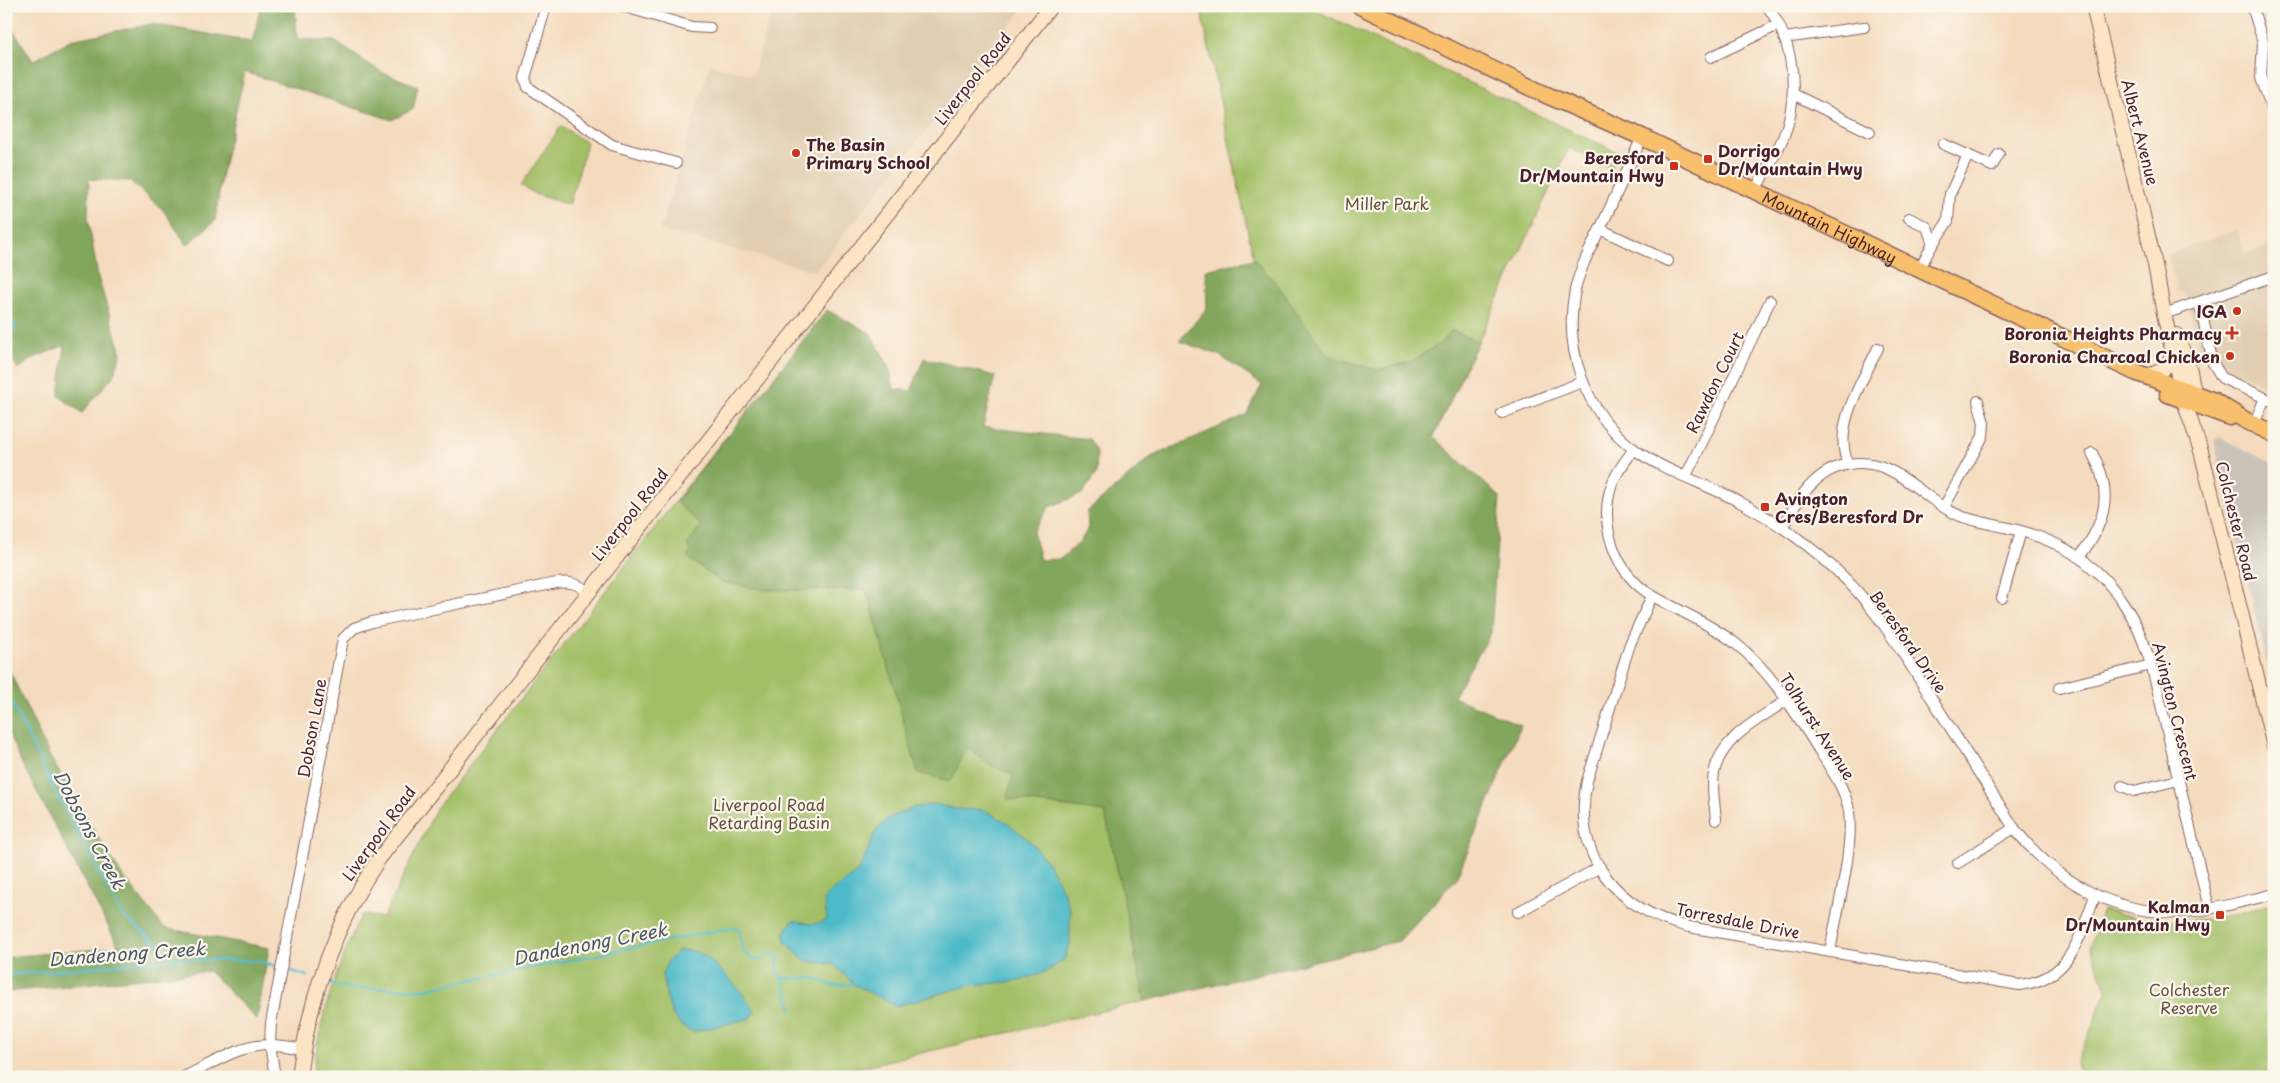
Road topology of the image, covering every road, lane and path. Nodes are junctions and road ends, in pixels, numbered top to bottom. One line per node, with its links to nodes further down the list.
1 (546, 6): 20 (street)
2 (622, 6): 10 (street)
3 (1051, 6): 49 (main road, Liverpool Road)
4 (1360, 6): 16 (main road, Mountain Highway)
5 (1767, 6): 8 (street)
6 (2094, 6): 30 (main road, Albert Avenue)
7 (2252, 6): 14 (street)
8 (1778, 25): 11 (street); 12 (street)
9 (1864, 27): 11 (street)
10 (710, 28)
11 (1784, 38): 13 (street)
12 (1711, 57)
13 (1793, 94): 15 (street); 21 (street)
14 (2274, 116)
15 (1870, 132)
16 (1642, 137): 21 (main road, Mountain Highway); 23 (street, Beresford Drive)
17 (1943, 144): 19 (street)
18 (1999, 154): 19 (street)
19 (1968, 155): 24 (street)
20 (676, 163)
21 (1754, 192): 26 (main road, Mountain Highway)
22 (1909, 218): 24 (street)
23 (1600, 229): 25 (street); 34 (street, Beresford Drive)
24 (1933, 244): 26 (street)
25 (1668, 261)
26 (1919, 270): 33 (main road, Mountain Highway)
27 (2274, 276): 29 (street)
28 (1770, 302): 44 (street, Rawdon Court)
29 (2199, 302): 30 (street); 36 (street)
30 (2168, 312): 32 (main road, Albert Avenue); 35 (main road, Albert Avenue)
31 (1878, 348): 43 (street)
32 (2173, 353): 33 (main road); 35 (main road, Albert Avenue)
33 (2140, 374): 35 (main road, Mountain Highway)
34 (1582, 382): 38 (street); 41 (street, Beresford Drive)
35 (2189, 397): 39 (main road, Mountain Highway); 55 (main road, Colchester Road)
36 (2269, 400): 39 (street)
37 (1978, 401): 45 (street)
38 (1502, 413)
39 (2249, 422): 40 (main road, Mountain Highway)
40 (2274, 434)
41 (1634, 449): 44 (street, Beresford Drive); 50 (street, Tolhurst Avenue)
42 (2092, 452): 48 (street)
43 (1848, 464): 45 (street, Avington Crescent); 46 (street, Avington Crescent)
44 (1686, 476): 46 (street, Beresford Drive)
45 (1944, 507): 47 (street, Avington Crescent)
46 (1782, 526): 59 (street, Beresford Drive)
47 (2021, 531): 48 (street, Avington Crescent); 51 (street)
48 (2079, 557): 52 (street, Avington Crescent)
49 (589, 593): 67 (street, Dobson Lane); 68 (main road, Liverpool Road)
50 (1652, 596): 54 (street, Tolhurst Avenue); 61 (street, Torresdale Drive)
51 (2002, 598)
52 (2151, 665): 53 (street); 56 (street, Avington Crescent)
53 (2059, 688)
54 (1787, 700): 58 (street); 66 (street, Tolhurst Avenue)
55 (2274, 746)
56 (2178, 780): 57 (street); 64 (street, Avington Crescent)
57 (2122, 786)
58 (1716, 820)
59 (2014, 828): 60 (street); 63 (street, Beresford Drive)
60 (1958, 862)
61 (1600, 867): 65 (street); 66 (street, Torresdale Drive)
62 (2274, 894): 64 (street, Beresford Drive)
63 (2095, 896): 64 (street, Beresford Drive); 66 (street, Torresdale Drive)
64 (2209, 908)
65 (1518, 912)
66 (1830, 952)
67 (270, 1044): 68 (street); 69 (street); 70 (street, Dobson Lane)
68 (302, 1049): 71 (main road, Liverpool Road)
69 (184, 1077)
70 (275, 1077)
71 (299, 1077)

